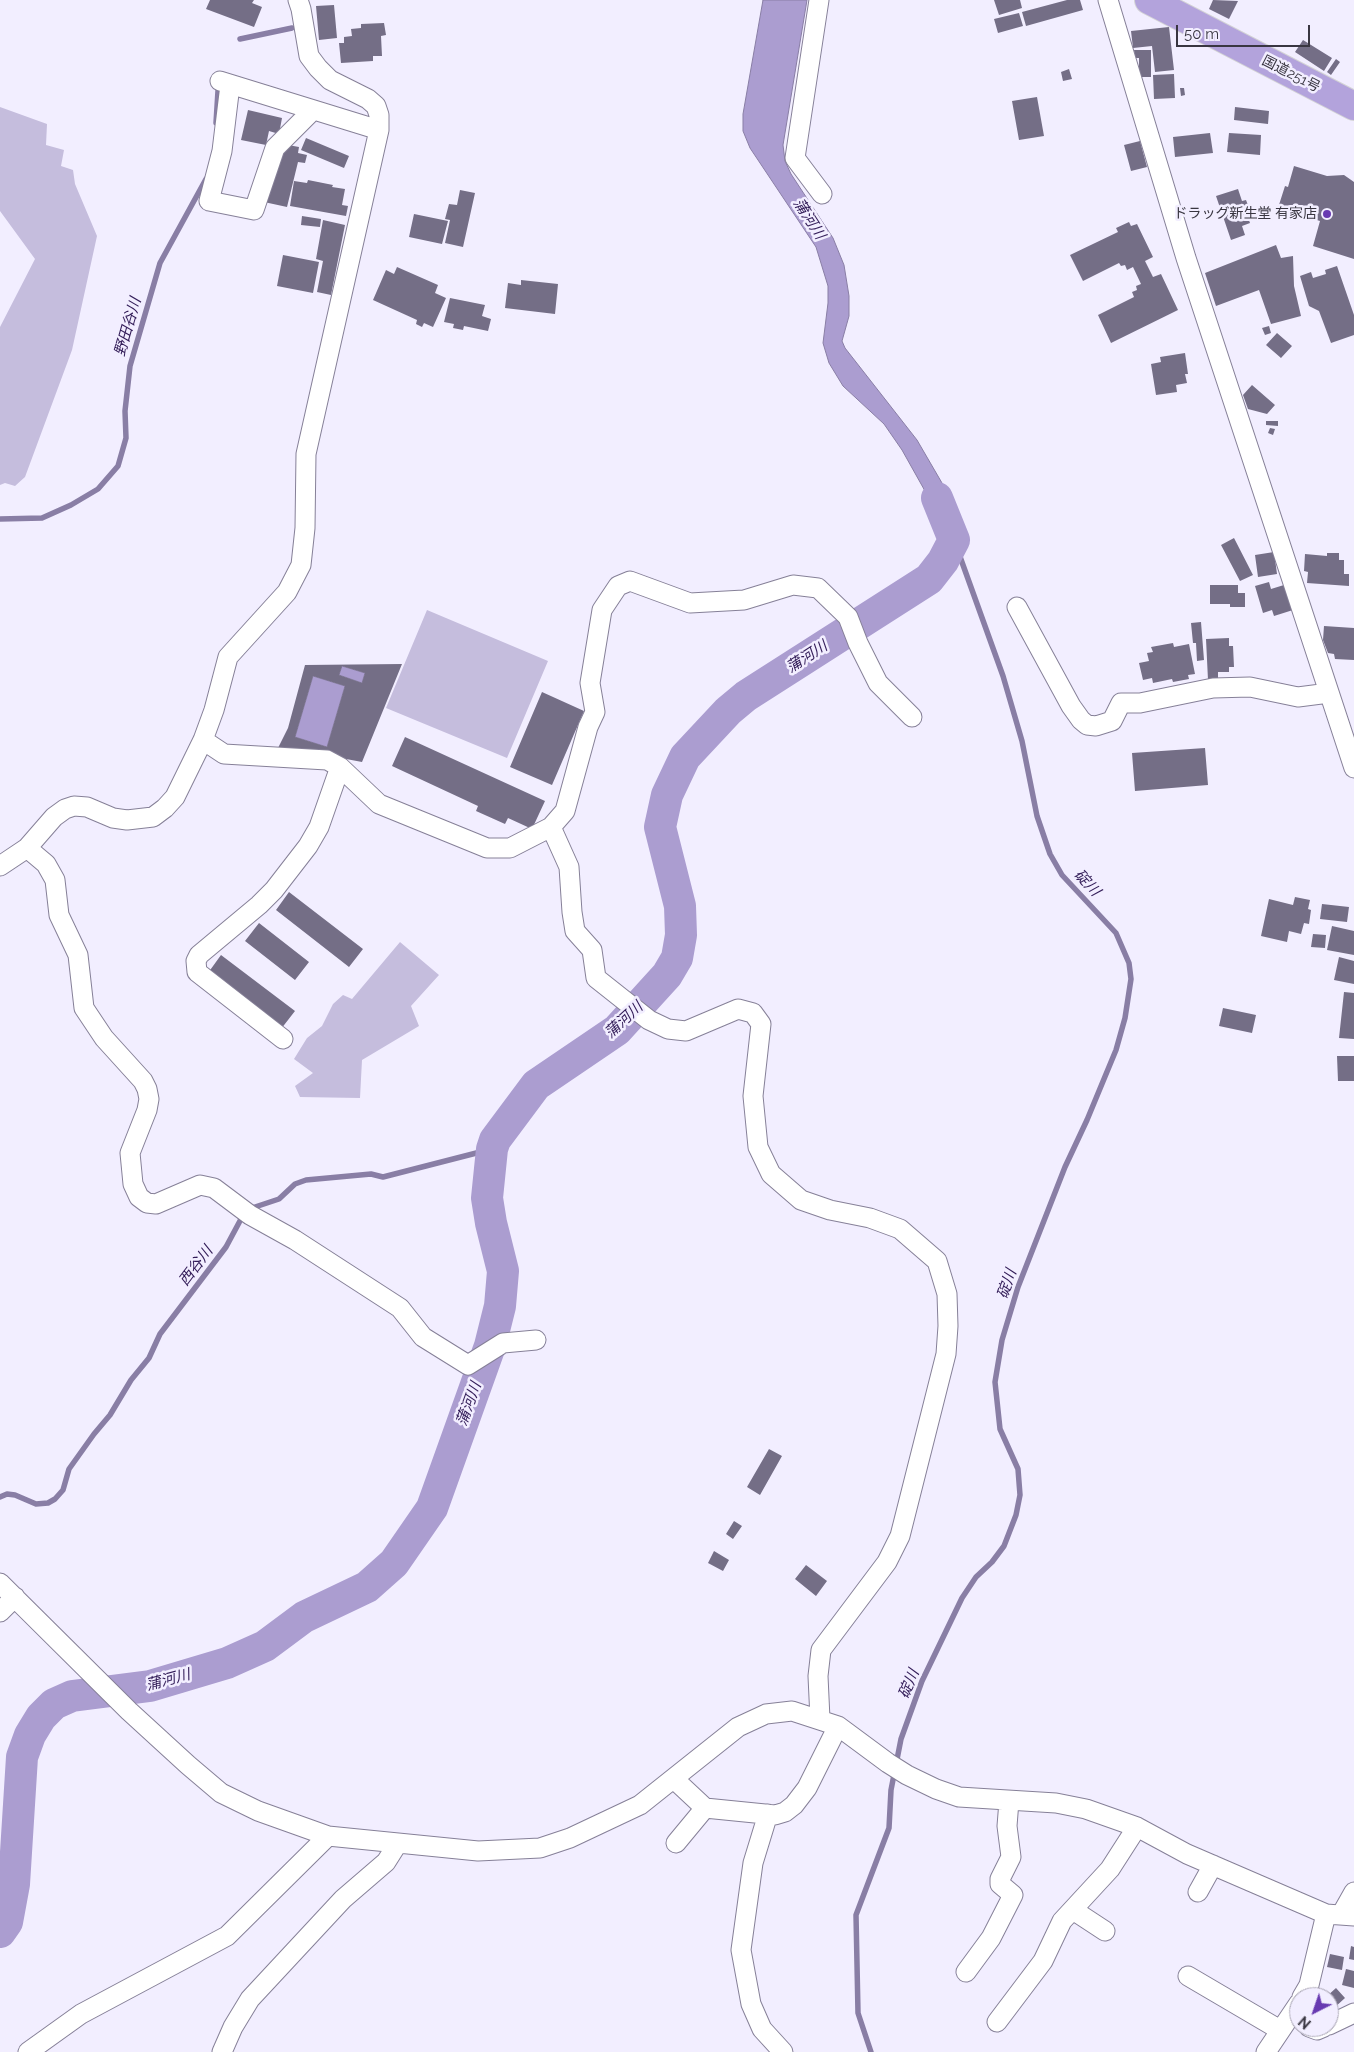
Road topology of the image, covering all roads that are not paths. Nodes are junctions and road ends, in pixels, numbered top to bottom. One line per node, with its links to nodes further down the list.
1 (298, 0): 7 (street)
2 (819, 0): 8 (street)
3 (1108, 0): 10 (street)
4 (1149, 0): 5 (highway, 国道251号)
5 (1354, 106)
6 (313, 110): 6 (street); 7 (street)
7 (379, 130): 12 (street)
8 (822, 194)
9 (1017, 607): 10 (street)
10 (1329, 693): 14 (street)
11 (912, 717): 15 (street)
12 (203, 740): 13 (street); 16 (street)
13 (340, 766): 15 (street); 18 (street)
14 (1354, 768)
15 (552, 827): 23 (street)
16 (27, 848): 17 (street); 19 (street)
17 (0, 866)
18 (283, 1039)
19 (536, 1340)
20 (0, 1583): 21 (street)
21 (15, 1597): 22 (street); 30 (street)
22 (0, 1612)
23 (820, 1719): 24 (street); 25 (street)
24 (838, 1726): 26 (street); 28 (street)
25 (674, 1779): 27 (street); 31 (street)
26 (1010, 1801): 29 (street); 39 (street)
27 (705, 1808): 28 (street); 32 (street)
28 (768, 1814): 49 (street)
29 (1137, 1827): 33 (street); 36 (street)
30 (328, 1836): 31 (street); 47 (street)
31 (398, 1843): 48 (street)
32 (676, 1843)
33 (1212, 1865): 34 (street); 37 (street)
34 (1198, 1892)
35 (1354, 1892): 37 (street)
36 (1073, 1910): 38 (street); 45 (street)
37 (1340, 1915): 41 (street)
38 (1105, 1931)
39 (966, 1972)
40 (1188, 1976): 43 (street)
41 (1308, 1987)
42 (1354, 2013): 44 (street)
43 (1289, 2015)
44 (1339, 2020)
45 (997, 2022)
46 (1289, 2022): 50 (street)
47 (28, 2052)
48 (222, 2052)
49 (782, 2052)
50 (1266, 2052)

